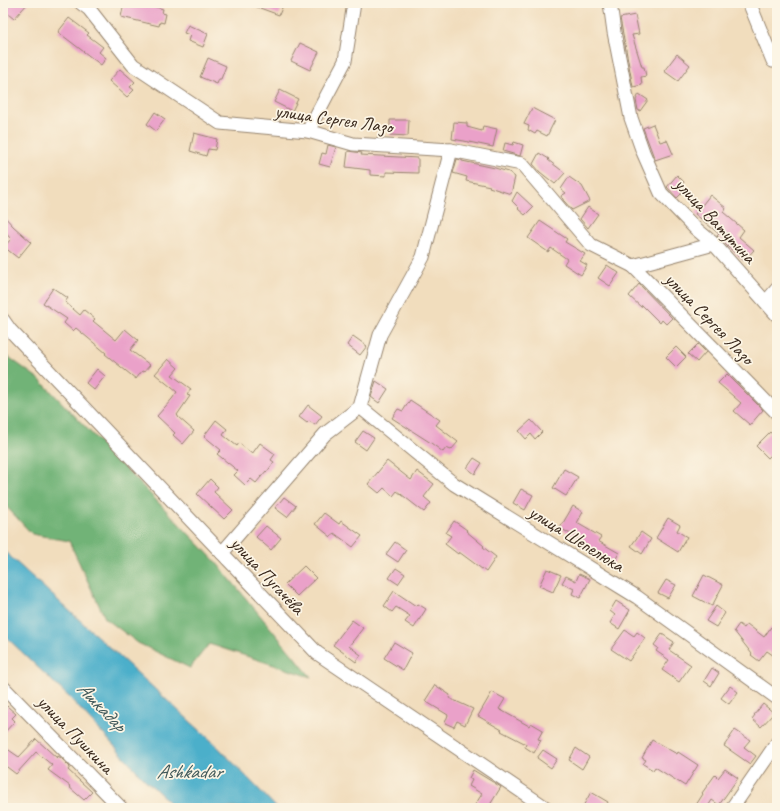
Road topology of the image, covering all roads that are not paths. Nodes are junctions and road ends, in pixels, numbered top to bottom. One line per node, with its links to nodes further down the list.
1 (81, 3): 6 (street, улица Сергея Лазо)
2 (354, 3): 6 (street)
3 (610, 3): 8 (street, улица Ватутина)
4 (750, 3): 5 (street)
5 (773, 61)
6 (308, 131): 7 (street, улица Сергея Лазо)
7 (451, 150): 9 (street, улица Сергея Лазо); 14 (street)
8 (714, 244): 9 (street, улица Сергея Лазо); 11 (street, улица Ватутина)
9 (633, 266): 15 (street, улица Сергея Лазо)
10 (777, 289): 11 (street)
11 (766, 302): 12 (street, улица Ватутина)
12 (777, 315)
13 (3, 320): 16 (street, улица Пугачёва)
14 (360, 407): 16 (street); 18 (street, улица Шепелюка)
15 (777, 413)
16 (222, 553): 21 (street, улица Пугачёва)
17 (3, 687): 20 (street, улица Пушкина)
18 (777, 698)
19 (777, 743): 22 (street)
20 (121, 808)
21 (546, 808)
22 (732, 808)

